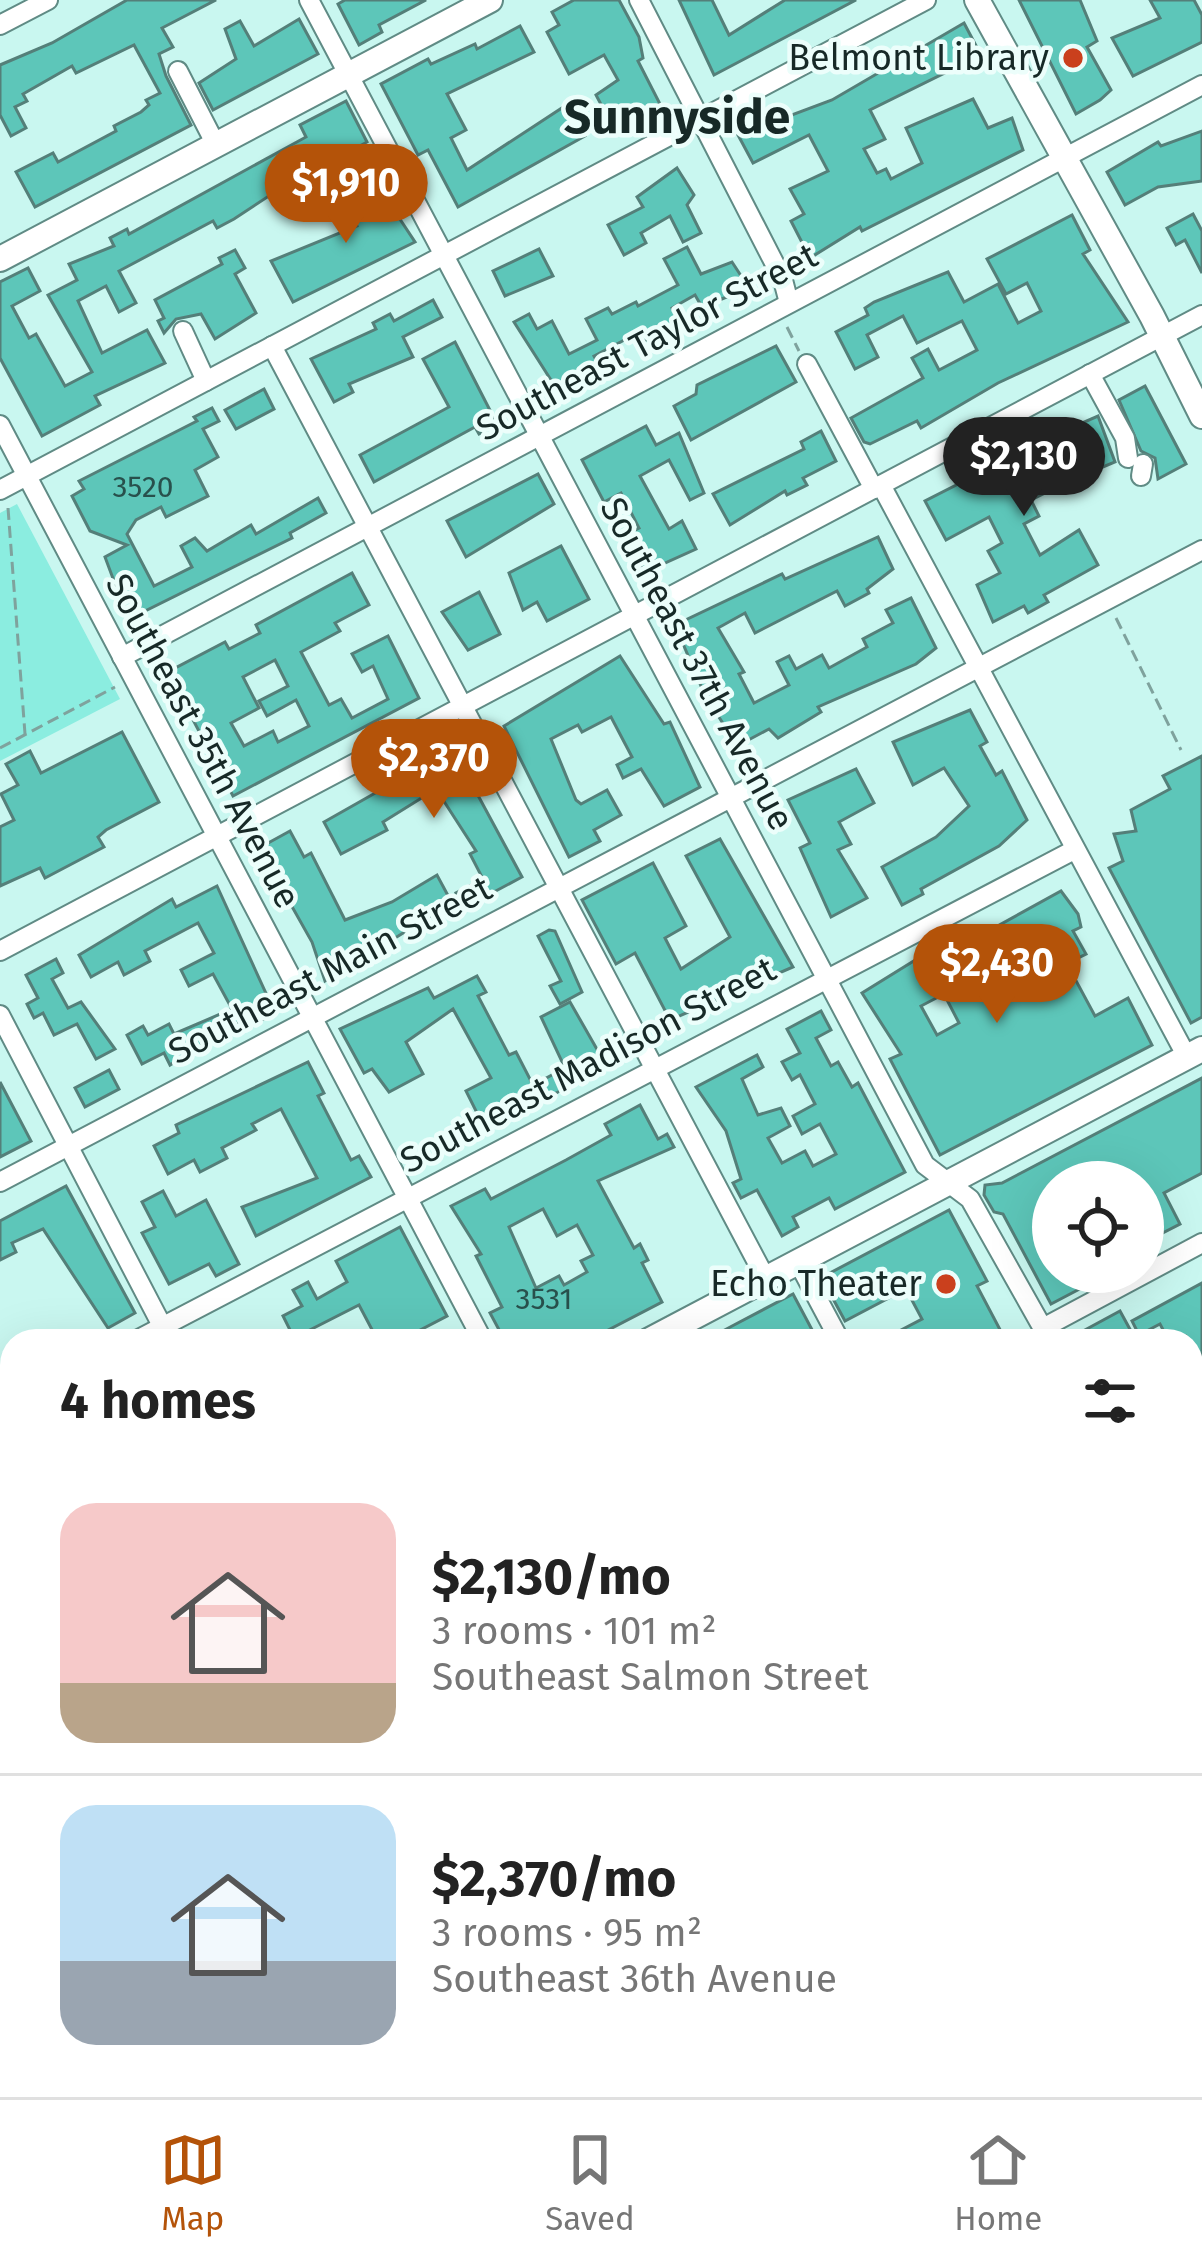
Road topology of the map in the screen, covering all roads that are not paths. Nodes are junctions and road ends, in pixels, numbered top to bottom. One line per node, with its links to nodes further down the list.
1 (309, 0): 9 (street, Southeast 37th Avenue)
2 (490, 0): 9 (main road)
3 (639, 0): 11 (street)
4 (926, 0): 11 (street)
5 (976, 0): 13 (main road)
6 (36, 3): 7 (street)
7 (0, 25)
8 (178, 71): 12 (street)
9 (349, 75): 12 (main road); 14 (street, Southeast 37th Avenue)
10 (1202, 85): 13 (street, Southeast Taylor Street)
11 (700, 120): 14 (street); 16 (street)
12 (216, 145): 15 (main road)
13 (1064, 158): 16 (street, Southeast Taylor Street); 19 (main road)
14 (445, 255): 20 (street); 26 (street, Southeast 37th Avenue)
15 (0, 259)
16 (783, 307): 26 (street, Southeast Taylor Street)
17 (1202, 315): 19 (street)
18 (183, 331): 23 (street)
19 (1162, 336): 22 (street); 24 (main road)
20 (272, 346): 23 (street); 31 (street)
21 (807, 364): 29 (street)
22 (1090, 374): 27 (street); 29 (street)
23 (206, 381): 28 (street)
24 (1202, 416)
25 (0, 425): 28 (street, Southeast 35th Avenue)
26 (540, 436): 31 (street, Southeast Taylor Street); 33 (street, Southeast 37th Avenue)
27 (1135, 460)
28 (27, 476): 30 (street); 34 (street, Southeast 35th Avenue)
29 (877, 487): 33 (street); 35 (street)
30 (4, 498)
31 (367, 527): 34 (street, Southeast Taylor Street); 36 (street)
32 (1202, 550): 35 (street, Southeast Main Street)
33 (633, 616): 36 (street); 37 (street, Southeast 37th Avenue)
34 (122, 657): 38 (street, Southeast 35th Avenue)
35 (977, 668): 37 (street, Southeast Main Street); 39 (street)
36 (460, 707): 38 (street); 40 (street)
37 (730, 798): 40 (street, Southeast Main Street); 42 (street, Southeast 37th Avenue)
38 (216, 836): 41 (street); 44 (street, Southeast 35th Avenue)
39 (1074, 850): 42 (street, Southeast Madison Street); 45 (street)
40 (557, 889): 44 (street, Southeast Main Street); 46 (street)
41 (0, 951)
42 (827, 977): 46 (street, Southeast Madison Street); 49 (street, Southeast 37th Avenue)
43 (0, 1015): 47 (street)
44 (310, 1017): 47 (street, Southeast Main Street); 50 (street, Southeast 35th Avenue)
45 (1196, 1057): 49 (main road)
46 (652, 1069): 50 (street, Southeast Madison Street); 53 (street)
47 (67, 1146): 48 (street, Southeast Main Street); 54 (street)
48 (0, 1182)
49 (948, 1182): 52 (main road); 59 (street, Southeast 37th Avenue)
50 (406, 1198): 55 (street, Southeast Madison Street); 56 (street, Southeast 35th Avenue)
51 (1202, 1243): 60 (street)
52 (798, 1262): 53 (main road); 58 (street)
53 (766, 1279): 57 (main road)
54 (163, 1329)
55 (175, 1329)
56 (477, 1329)
57 (672, 1329)
58 (834, 1329)
59 (1043, 1329)
60 (1055, 1329)

